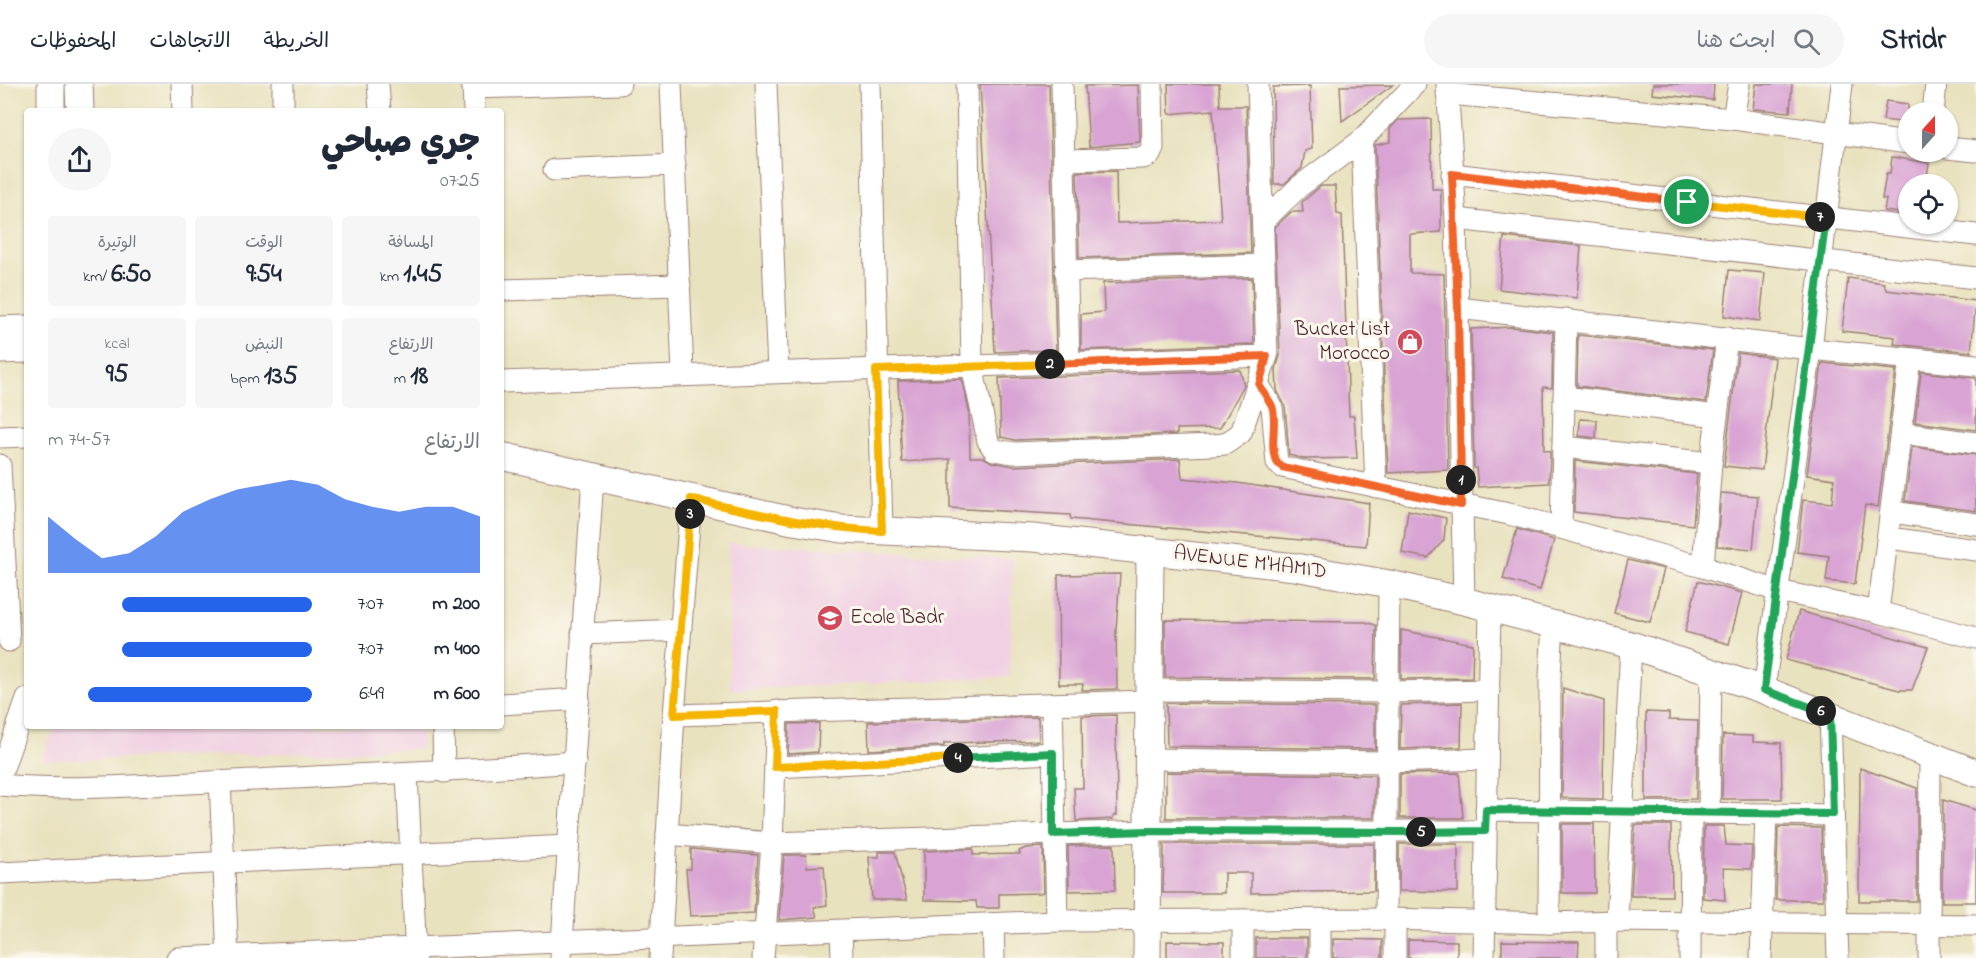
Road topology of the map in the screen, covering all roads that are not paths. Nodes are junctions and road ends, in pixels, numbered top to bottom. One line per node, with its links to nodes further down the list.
1 (51, 84): 21 (street)
2 (79, 84): 22 (street)
3 (182, 84): 23 (street)
4 (283, 84): 24 (street)
5 (378, 84): 25 (street)
6 (620, 84): 18 (street)
7 (671, 84): 34 (street)
8 (766, 84): 61 (street)
9 (870, 84): 60 (street)
10 (967, 84): 59 (street)
11 (1062, 84): 33 (street)
12 (1152, 84): 33 (street)
13 (1258, 84): 39 (street)
14 (1415, 84): 29 (street)
15 (1739, 84): 27 (street)
16 (1842, 84): 28 (street)
17 (1936, 84): 20 (street)
18 (473, 86): 26 (street)
19 (1447, 89): 27 (street); 36 (street)
20 (1935, 102)
21 (51, 108)
22 (80, 108)
23 (183, 108)
24 (283, 108)
25 (380, 108)
26 (474, 108)
27 (1733, 119): 28 (street)
28 (1837, 135): 30 (street); 37 (street)
29 (1362, 140): 39 (street); 76 (street)
30 (1898, 142)
31 (1958, 149): 32 (street)
32 (1976, 151)
33 (1064, 160): 43 (street)
34 (675, 165): 35 (street); 45 (street)
35 (554, 170)
36 (1452, 174): 37 (street); 38 (street)
37 (1826, 218): 40 (street); 41 (street)
38 (1456, 219): 41 (street); 47 (street)
39 (1263, 221): 42 (street)
40 (1976, 235)
41 (1821, 262): 44 (street); 54 (street)
42 (1264, 265): 43 (street); 55 (street)
43 (1065, 271): 57 (street)
44 (1976, 278)
45 (680, 285): 46 (street); 62 (street)
46 (504, 290)
47 (1458, 308): 48 (street); 78 (street)
48 (1566, 319): 51 (street); 65 (street)
49 (24, 329): 50 (street)
50 (0, 330)
51 (1727, 338): 54 (street); 66 (street)
52 (24, 349): 53 (street)
53 (0, 350)
54 (1810, 350): 56 (street); 88 (street)
55 (1267, 356): 57 (street); 64 (street)
56 (1910, 359): 58 (street); 67 (street)
57 (1069, 363): 59 (street)
58 (1976, 365)
59 (972, 366): 60 (street); 64 (street)
60 (876, 370): 61 (street); 82 (street)
61 (778, 372): 62 (street)
62 (683, 375): 63 (street)
63 (504, 382)
64 (1259, 385): 76 (street)
65 (1564, 397): 66 (street); 71 (street)
66 (1717, 416): 73 (street)
67 (1901, 433): 70 (street); 79 (street)
68 (0, 436): 69 (street)
69 (24, 436)
70 (1976, 444)
71 (1563, 447): 73 (street); 81 (street)
72 (504, 457): 75 (street, AVENUE M'HAMID)
73 (1711, 463): 86 (street)
74 (0, 465): 96 (street)
75 (592, 478): 77 (street, AVENUE M'HAMID); 94 (street)
76 (1376, 487): 78 (street)
77 (691, 499): 82 (street, AVENUE M'HAMID); 93 (street)
78 (1461, 505): 81 (street); 89 (street)
79 (1892, 512): 80 (street); 83 (street)
80 (1976, 524)
81 (1561, 528): 86 (street)
82 (882, 531): 84 (street, AVENUE M'HAMID)
83 (1889, 538): 85 (street); 91 (street)
84 (1150, 550): 87 (street, AVENUE M'HAMID); 102 (street)
85 (1976, 550)
86 (1703, 567): 88 (street)
87 (1389, 584): 89 (street, AVENUE M'HAMID); 101 (street)
88 (1778, 591): 91 (street); 100 (street)
89 (1464, 601): 90 (street, AVENUE M'HAMID)
90 (1490, 608): 92 (street, AVENUE M'HAMID); 99 (street)
91 (1878, 612): 95 (street)
92 (1553, 624): 97 (street, AVENUE M'HAMID); 125 (street)
93 (681, 630): 94 (street); 108 (street)
94 (582, 634): 103 (street)
95 (1976, 638)
96 (12, 643)
97 (1631, 645): 98 (street, AVENUE M'HAMID); 126 (street)
98 (1712, 672): 100 (street, AVENUE M'HAMID); 127 (street)
99 (1489, 690): 101 (street); 114 (street)
100 (1764, 690): 109 (street, AVENUE M'HAMID)
101 (1388, 692): 102 (street); 116 (street)
102 (1149, 695): 105 (street); 113 (street)
103 (579, 699): 104 (street); 115 (street)
104 (504, 704)
105 (1052, 704): 107 (street); 111 (street)
106 (24, 708): 121 (street)
107 (777, 711): 108 (street); 117 (street)
108 (674, 715): 133 (street)
109 (1830, 715): 112 (street, AVENUE M'HAMID); 129 (street)
110 (443, 729): 118 (street)
111 (1053, 753): 117 (street); 134 (street)
112 (1930, 755): 120 (street, AVENUE M'HAMID); 151 (street)
113 (1149, 759): 116 (street); 130 (street)
114 (1487, 759): 116 (street); 124 (street)
115 (575, 762): 118 (street); 136 (street)
116 (1388, 762): 132 (street)
117 (775, 767): 135 (street)
118 (444, 772): 119 (street)
119 (407, 773): 122 (street); 137 (street)
120 (1976, 773)
121 (0, 777)
122 (220, 781): 123 (street); 138 (street)
123 (0, 785)
124 (1486, 810): 125 (street); 131 (street)
125 (1550, 812): 126 (street); 148 (street)
126 (1625, 812): 127 (street); 146 (street)
127 (1700, 813): 128 (street); 149 (street)
128 (1766, 814): 129 (street); 152 (street)
129 (1833, 814): 150 (street)
130 (1148, 831): 132 (street); 134 (street); 141 (street)
131 (1485, 831): 132 (street); 145 (street)
132 (1387, 832): 140 (street)
133 (667, 834): 135 (street); 156 (street)
134 (1053, 834): 135 (street); 144 (street)
135 (772, 843): 155 (street)
136 (568, 846): 137 (street); 157 (street)
137 (411, 854): 138 (street); 158 (street)
138 (224, 862): 139 (street); 159 (street)
139 (0, 873)
140 (1390, 919): 143 (street); 145 (street); 167 (street)
141 (1148, 920): 142 (street); 144 (street); 164 (street)
142 (1243, 920): 143 (street); 165 (street)
143 (1320, 920): 166 (street)
144 (1057, 921): 147 (street)
145 (1484, 922): 148 (street); 168 (street)
146 (1612, 922): 148 (street); 149 (street); 169 (street)
147 (993, 924): 154 (street); 163 (street)
148 (1549, 924)
149 (1691, 924): 152 (street); 170 (street)
150 (1838, 924): 151 (street); 152 (street); 172 (street)
151 (1929, 924): 153 (street); 173 (street)
152 (1761, 925): 171 (street)
153 (1976, 925)
154 (841, 931): 155 (street); 162 (street)
155 (764, 932): 156 (street); 161 (street)
156 (661, 948): 157 (street)
157 (562, 950): 158 (street)
158 (415, 953): 159 (street)
159 (228, 957): 160 (street)
160 (177, 958)
161 (763, 958)
162 (842, 958)
163 (994, 958)
164 (1147, 958)
165 (1243, 958)
166 (1320, 958)
167 (1395, 958)
168 (1484, 958)
169 (1606, 958)
170 (1690, 958)
171 (1761, 958)
172 (1838, 958)
173 (1929, 958)

